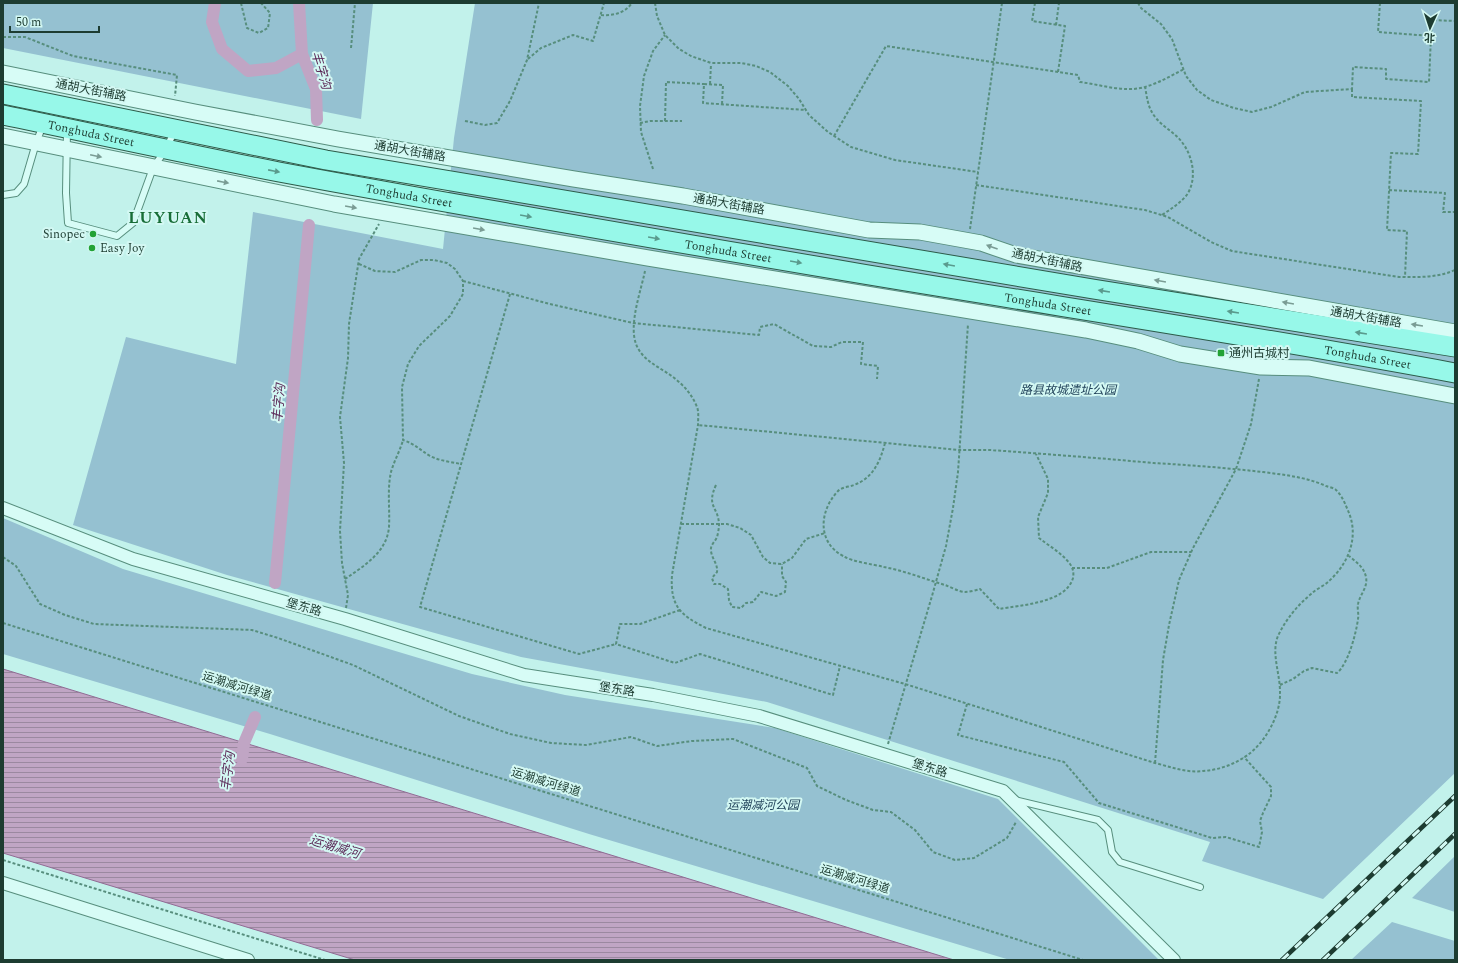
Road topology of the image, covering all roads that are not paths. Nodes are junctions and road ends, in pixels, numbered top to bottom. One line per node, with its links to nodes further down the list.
1 (3, 73): 13 (street, 通胡大街辅路, one-way to 1)
2 (3, 94): 6 (main road, Tonghuda Street)
3 (3, 115): 4 (main road, Tonghuda Street)
4 (44, 124): 5 (main road, Tonghuda Street); 8 (lane)
5 (67, 128): 9 (main road, Tonghuda Street); 10 (lane)
6 (175, 129): 9 (lane); 14 (main road, Tonghuda Street, one-way to 6)
7 (3, 136): 8 (street)
8 (36, 143): 10 (street); 12 (lane)
9 (166, 149): 11 (lane); 15 (main road, Tonghuda Street, one-way to 15)
10 (66, 150): 11 (street, one-way to 11); 11 (lane)
11 (153, 168): 16 (street, one-way to 16)
12 (3, 195)
13 (1455, 332)
14 (1455, 347)
15 (1455, 373)
16 (1455, 396)
17 (3, 508): 18 (street, 堡东路)
18 (1013, 800): 20 (lane); 22 (street, 堡东路)
19 (3, 883): 21 (street)
20 (1200, 887)
21 (248, 960)
22 (1174, 960)

